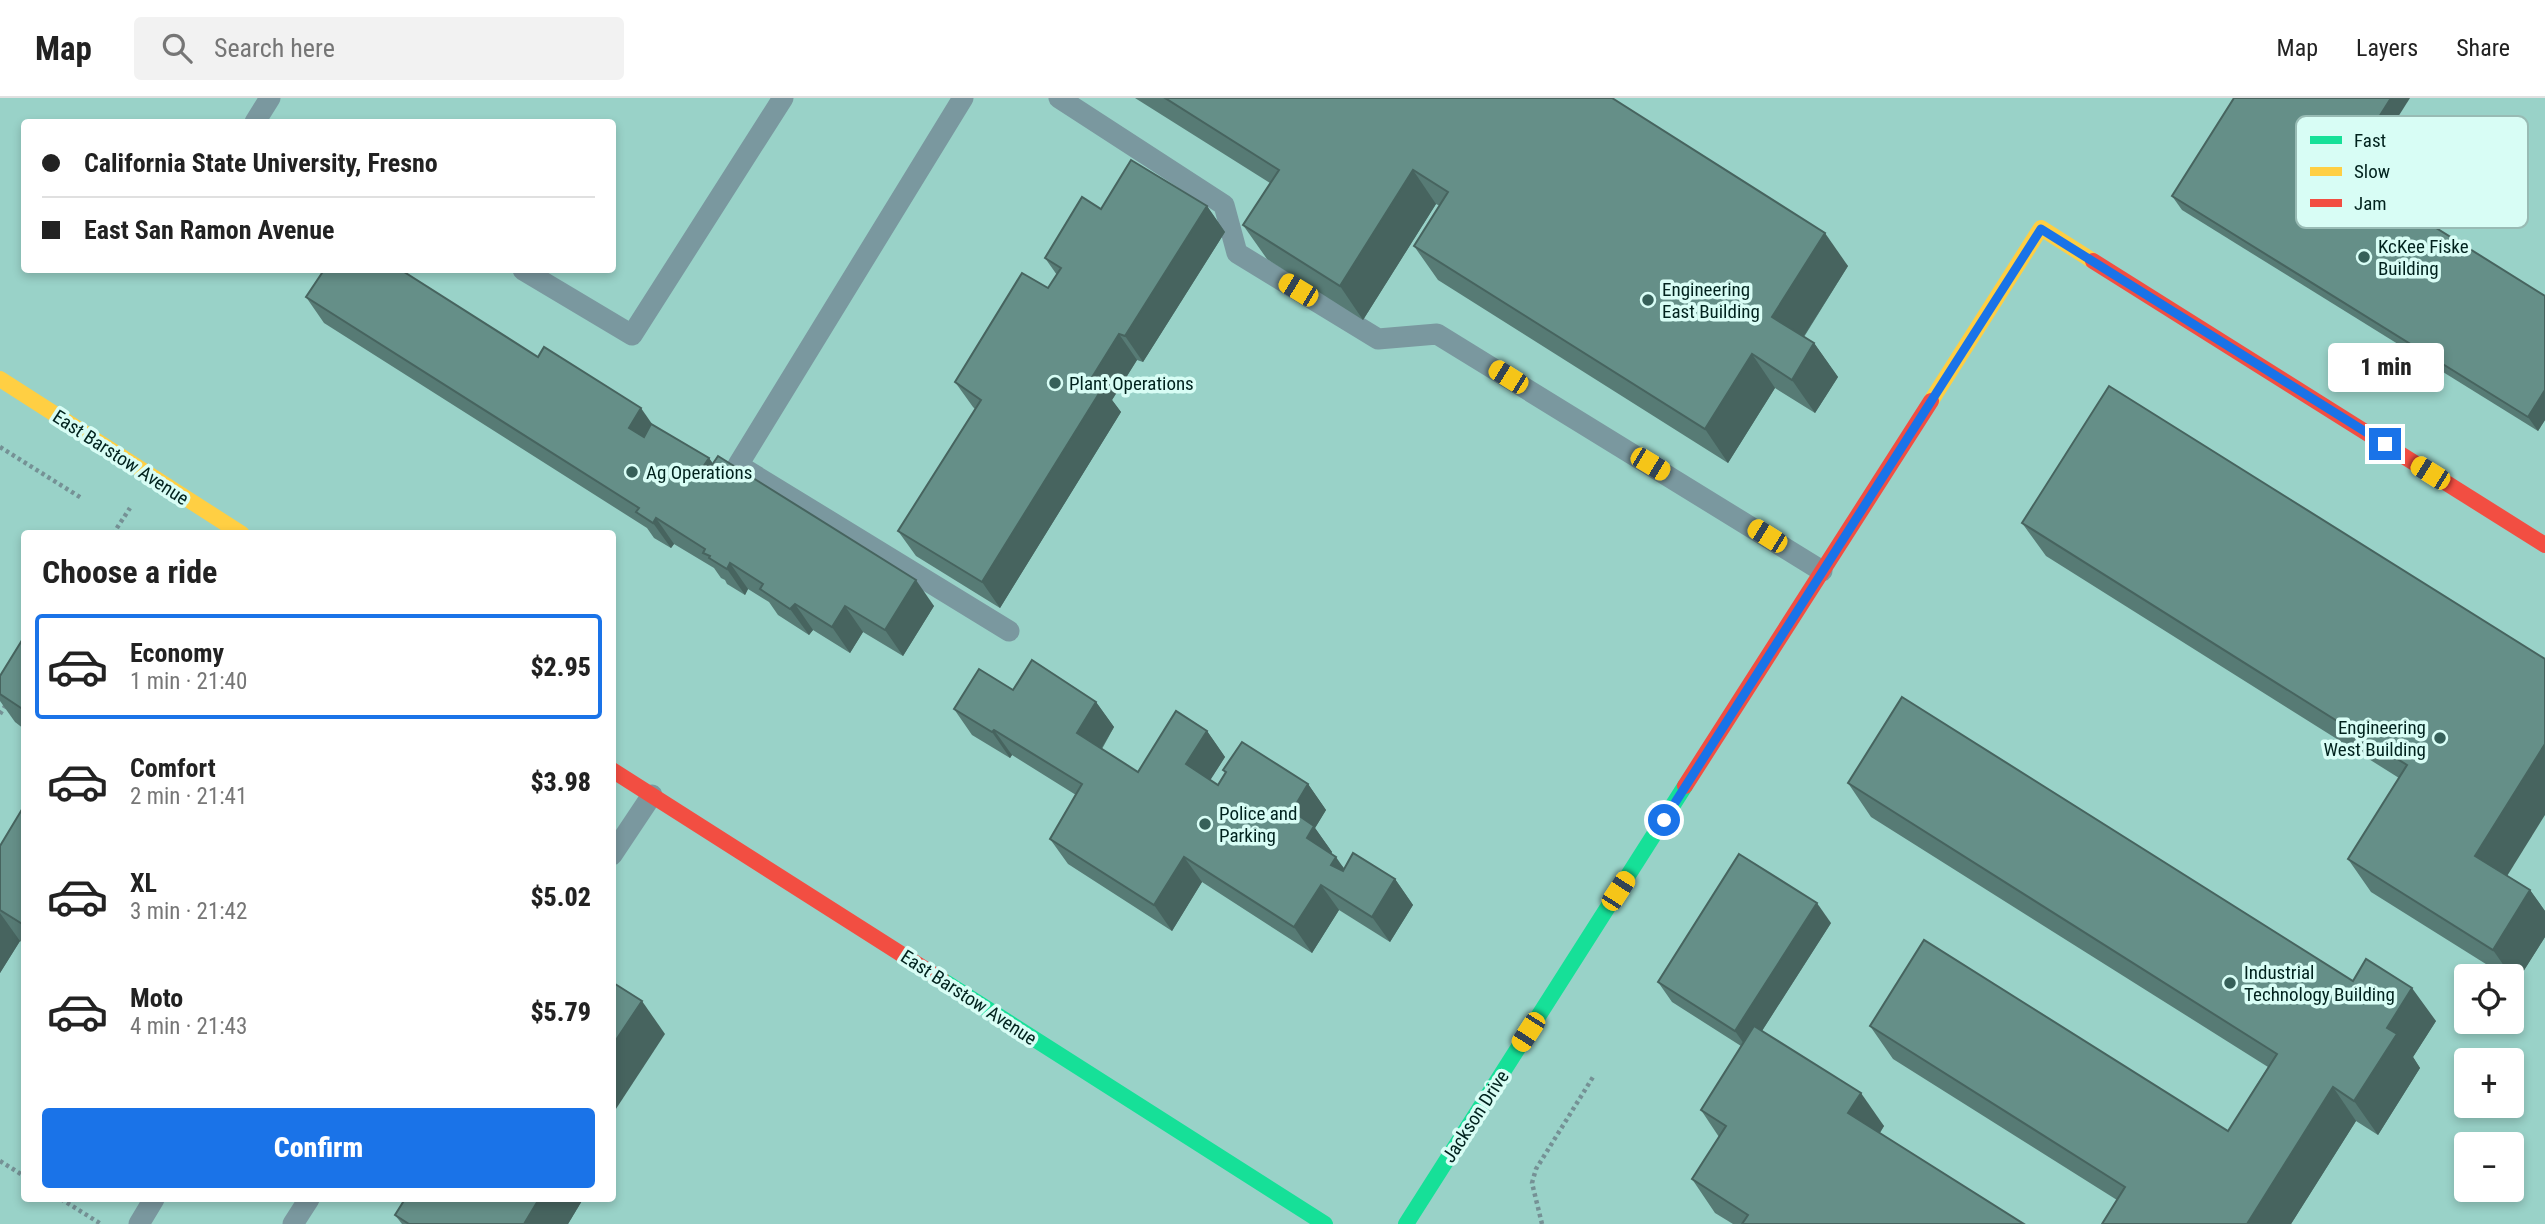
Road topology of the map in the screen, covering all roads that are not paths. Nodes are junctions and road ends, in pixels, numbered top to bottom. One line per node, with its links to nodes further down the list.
1 (270, 98): 5 (lane)
2 (783, 98): 6 (lane)
3 (963, 98): 11 (lane)
4 (1059, 98): 10 (lane)
5 (257, 119)
6 (528, 273)
7 (0, 379): 8 (street, East Barstow Avenue)
8 (236, 530)
9 (2545, 545): 10 (street, Jackson Drive)
10 (1822, 571): 20 (street, Jackson Drive)
11 (1009, 631)
12 (616, 772): 13 (street, East Barstow Avenue)
13 (652, 795): 14 (lane); 19 (street, East Barstow Avenue)
14 (616, 849)
15 (152, 1202): 17 (lane)
16 (307, 1202): 18 (lane)
17 (139, 1224)
18 (293, 1224)
19 (1325, 1224)
20 (1406, 1224)

